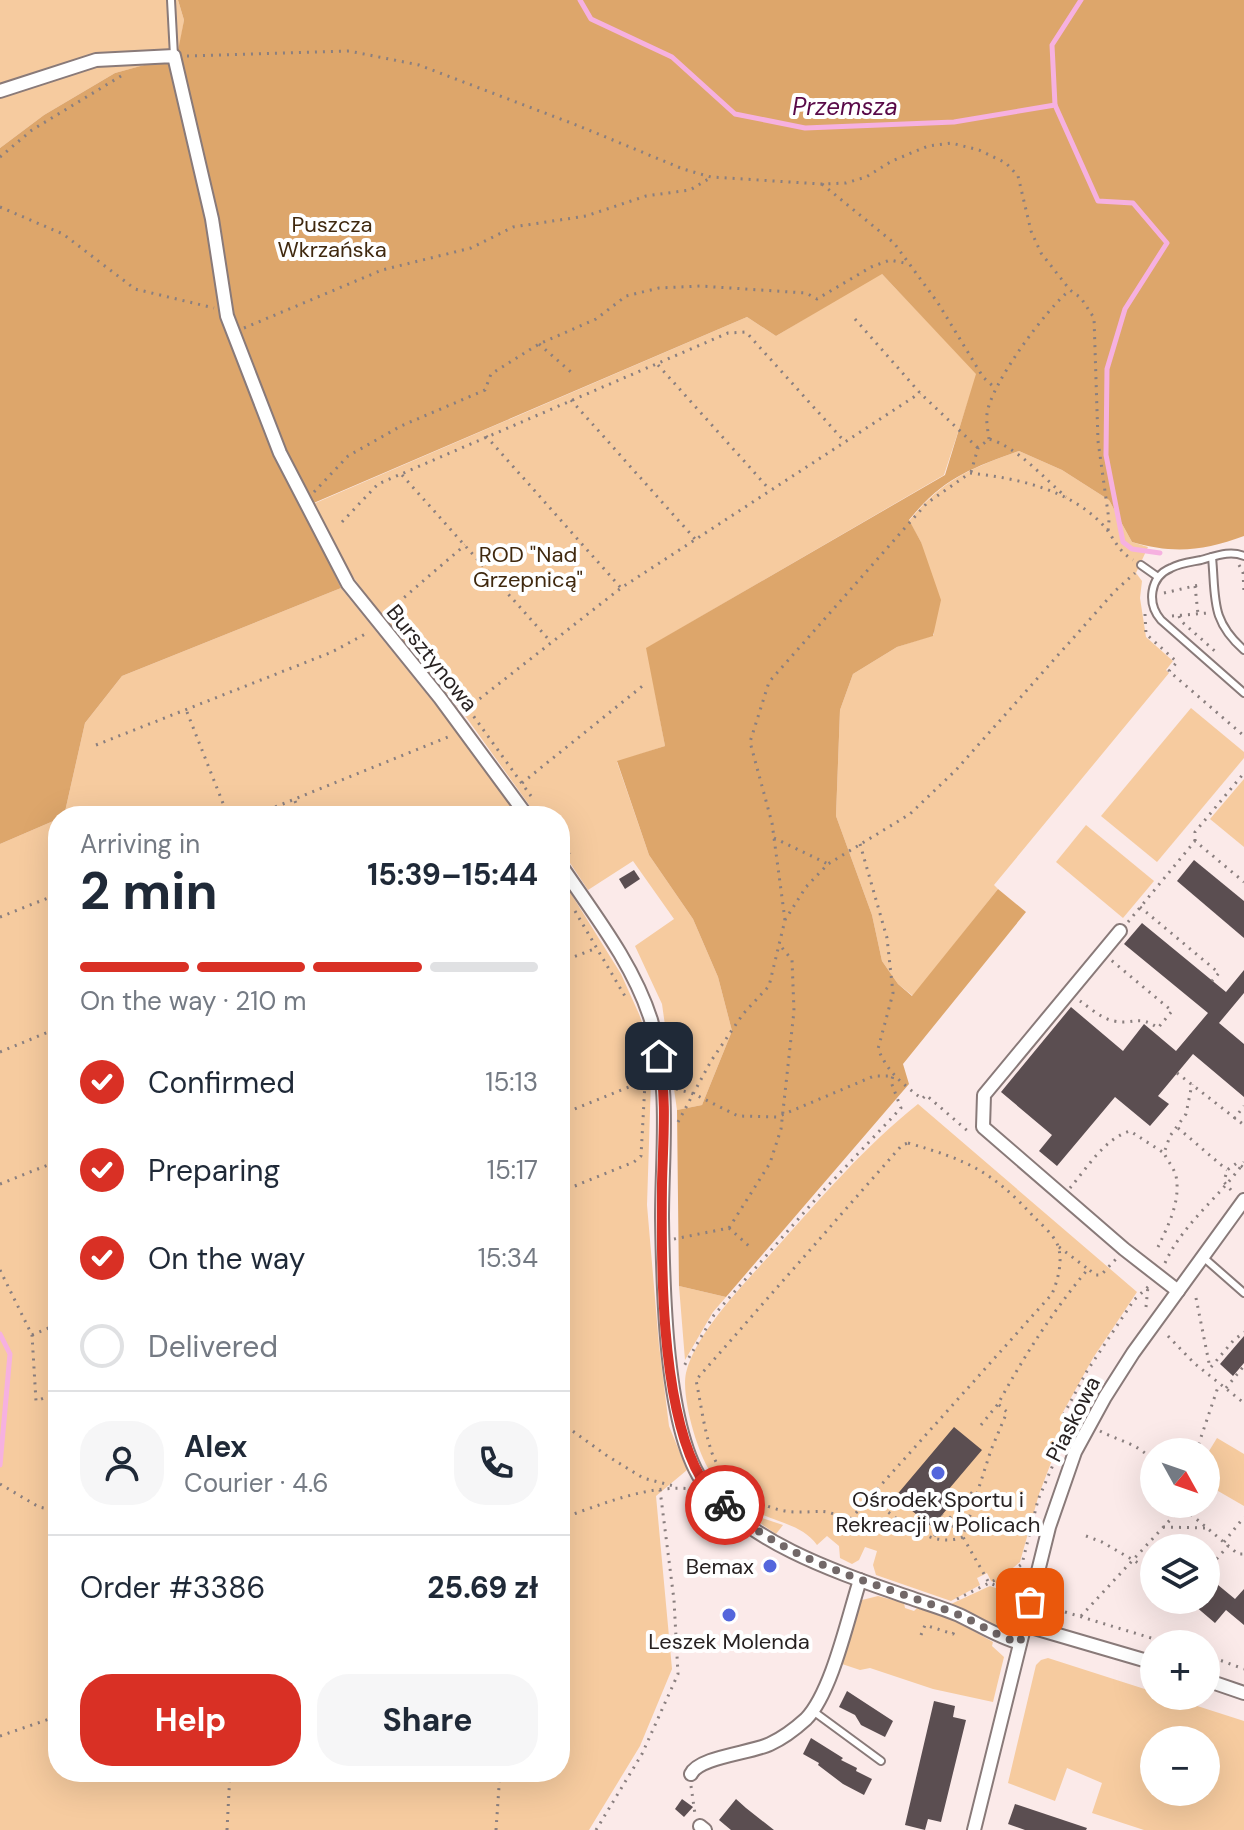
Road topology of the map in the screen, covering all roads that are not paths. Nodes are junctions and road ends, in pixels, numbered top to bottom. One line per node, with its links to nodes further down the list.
1 (171, 0): 2 (lane)
2 (174, 56): 3 (street); 10 (street, Bursztynowa)
3 (0, 91)
4 (1244, 556): 5 (lane)
5 (1212, 557): 7 (lane); 8 (lane)
6 (1141, 565): 7 (lane)
7 (1158, 577): 9 (lane)
8 (1244, 650)
9 (1244, 693)
10 (520, 806)
11 (570, 879): 17 (street)
12 (1120, 931): 15 (street)
13 (1244, 1200): 14 (street, Piaskowa)
14 (1203, 1257): 15 (street, Piaskowa); 16 (lane)
15 (1178, 1291): 18 (street, Piaskowa)
16 (1244, 1293)
17 (860, 1580): 19 (street); 23 (street)
18 (1024, 1625): 19 (street, Piaskowa); 20 (street)
19 (1020, 1643): 26 (street, Piaskowa)
20 (1140, 1659)
21 (1220, 1685): 22 (street)
22 (1244, 1693)
23 (813, 1711): 24 (lane); 25 (street)
24 (881, 1761)
25 (691, 1774)
26 (974, 1830)

